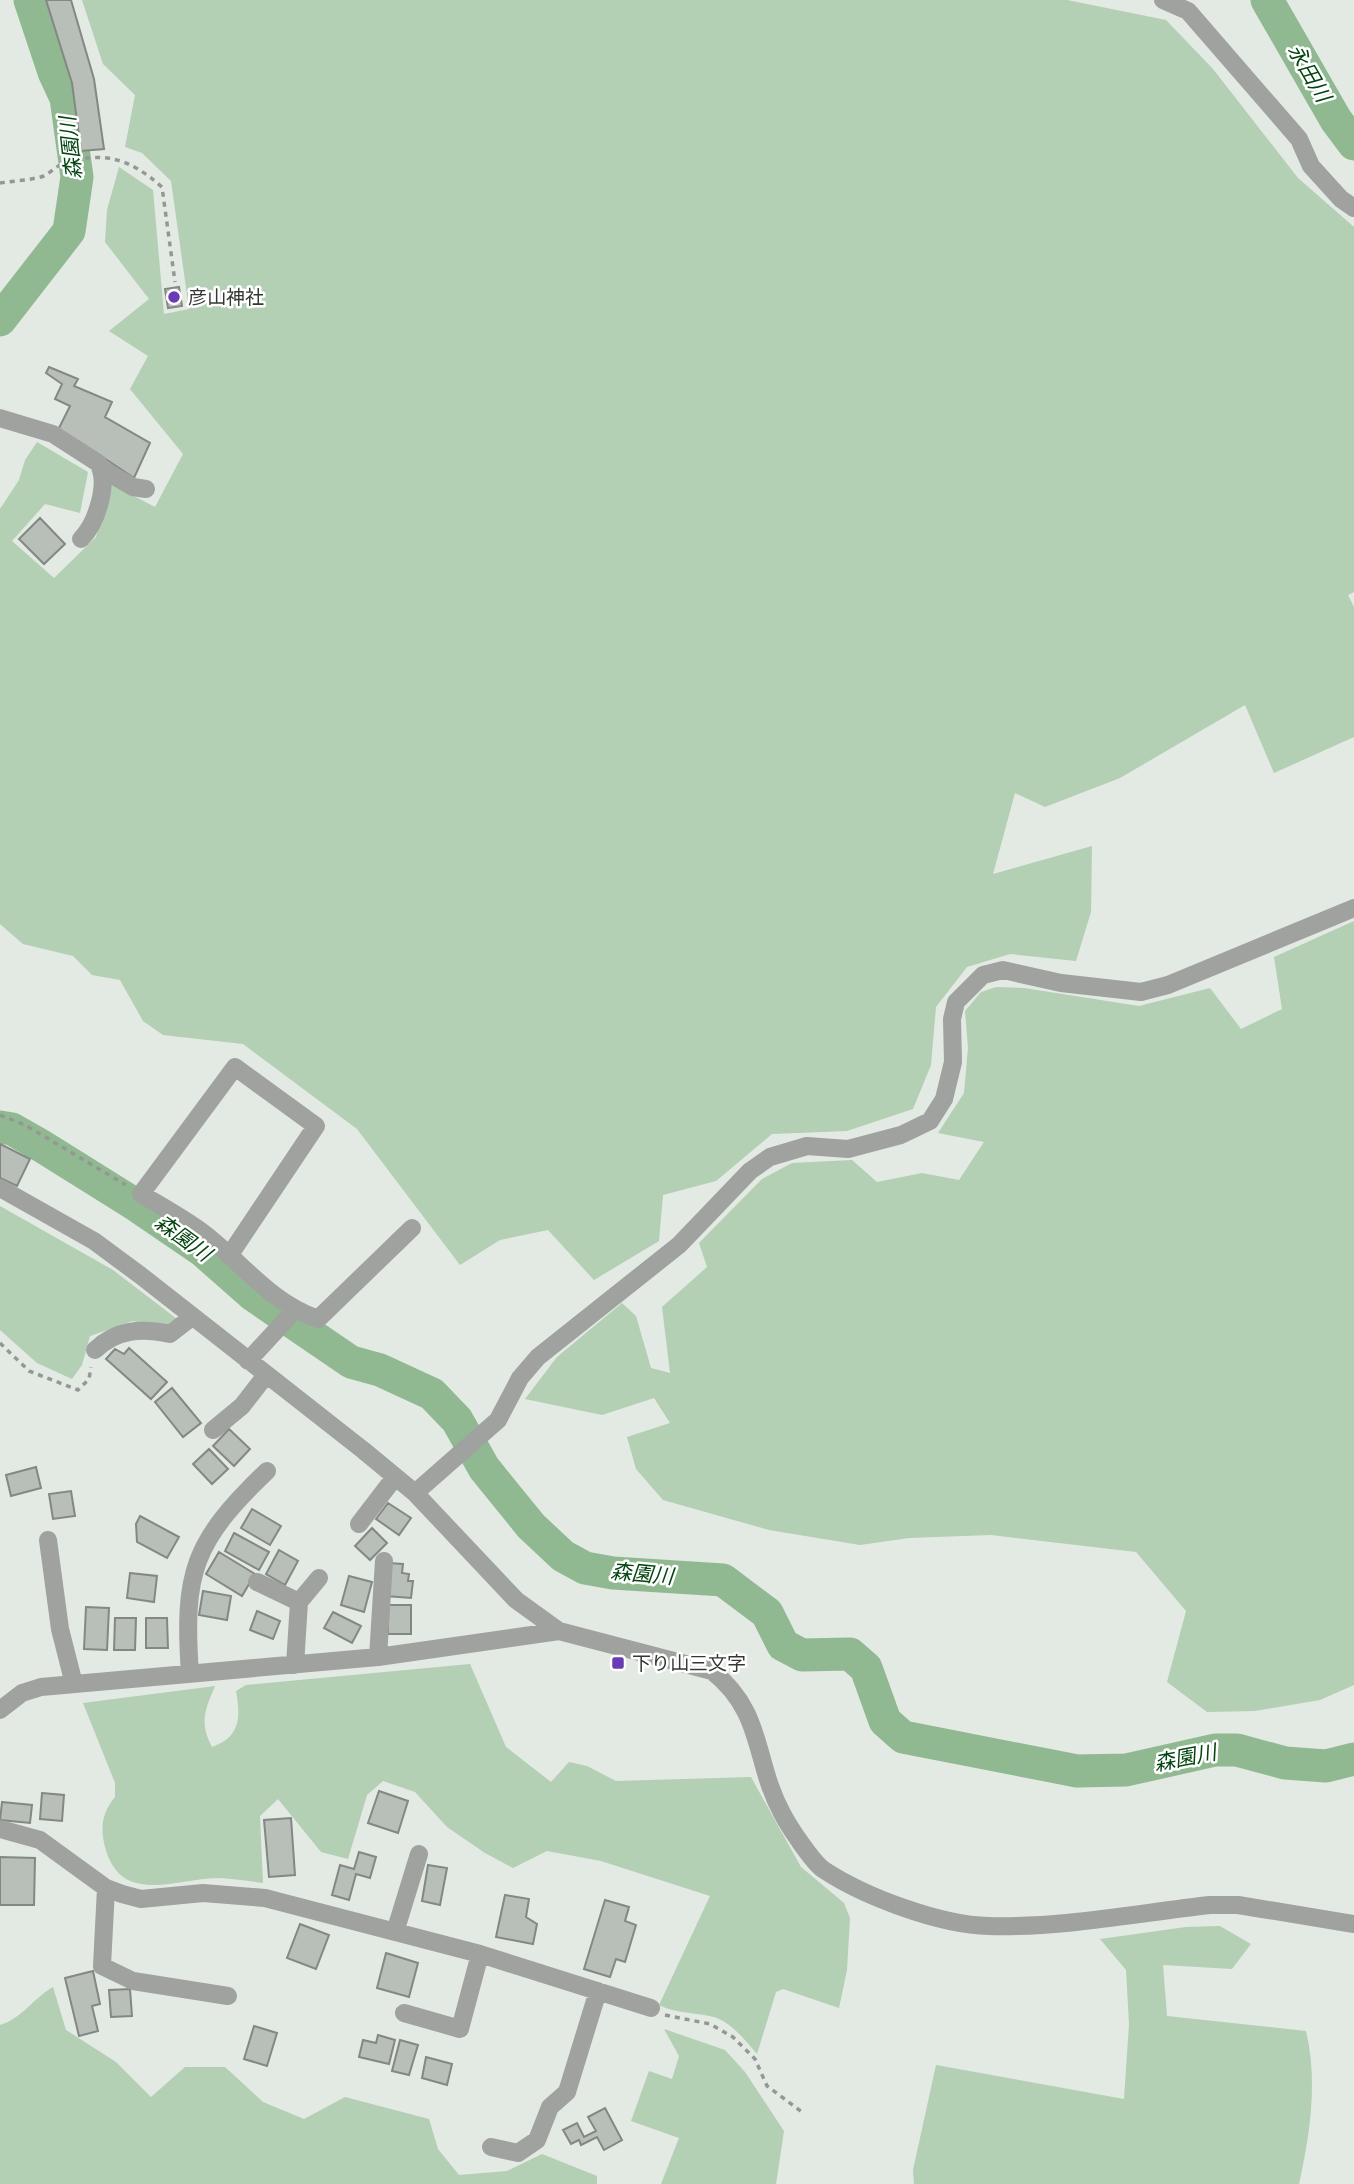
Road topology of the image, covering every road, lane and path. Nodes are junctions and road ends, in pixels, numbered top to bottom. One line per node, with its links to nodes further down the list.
1 (1163, 0): 3 (street)
2 (0, 183): 4 (path)
3 (1354, 208)
4 (175, 282)
5 (0, 418): 6 (street)
6 (102, 469): 7 (street); 8 (street)
7 (146, 489)
8 (81, 539)
9 (1354, 908): 24 (street)
10 (0, 1115): 12 (path)
11 (0, 1188): 16 (street)
12 (141, 1194): 14 (street); 14 (street)
13 (412, 1228): 15 (street)
14 (229, 1256): 15 (street)
15 (293, 1311): 19 (street)
16 (192, 1317): 18 (street); 19 (street)
17 (0, 1343): 18 (path)
18 (95, 1350)
19 (248, 1361): 20 (street)
20 (266, 1375): 21 (street); 23 (street)
21 (213, 1430)
22 (267, 1471): 34 (street)
23 (395, 1477): 24 (street); 25 (street)
24 (415, 1493): 31 (street)
25 (359, 1524)
26 (48, 1540): 35 (street)
27 (384, 1561): 32 (street)
28 (319, 1578): 30 (street)
29 (257, 1582): 30 (street)
30 (299, 1602): 33 (street)
31 (559, 1631): 32 (street); 40 (street)
32 (378, 1657): 33 (street)
33 (295, 1665): 34 (street)
34 (190, 1674): 35 (street)
35 (74, 1684): 36 (street)
36 (0, 1710)
37 (0, 1829): 39 (street)
38 (419, 1854): 41 (street)
39 (106, 1888): 41 (street); 44 (street)
40 (1354, 1924)
41 (395, 1932): 42 (street)
42 (480, 1954): 43 (street); 46 (street)
43 (598, 1991): 45 (street); 48 (street)
44 (228, 1996)
45 (651, 2008): 47 (path)
46 (404, 2012)
47 (802, 2112)
48 (491, 2147)

